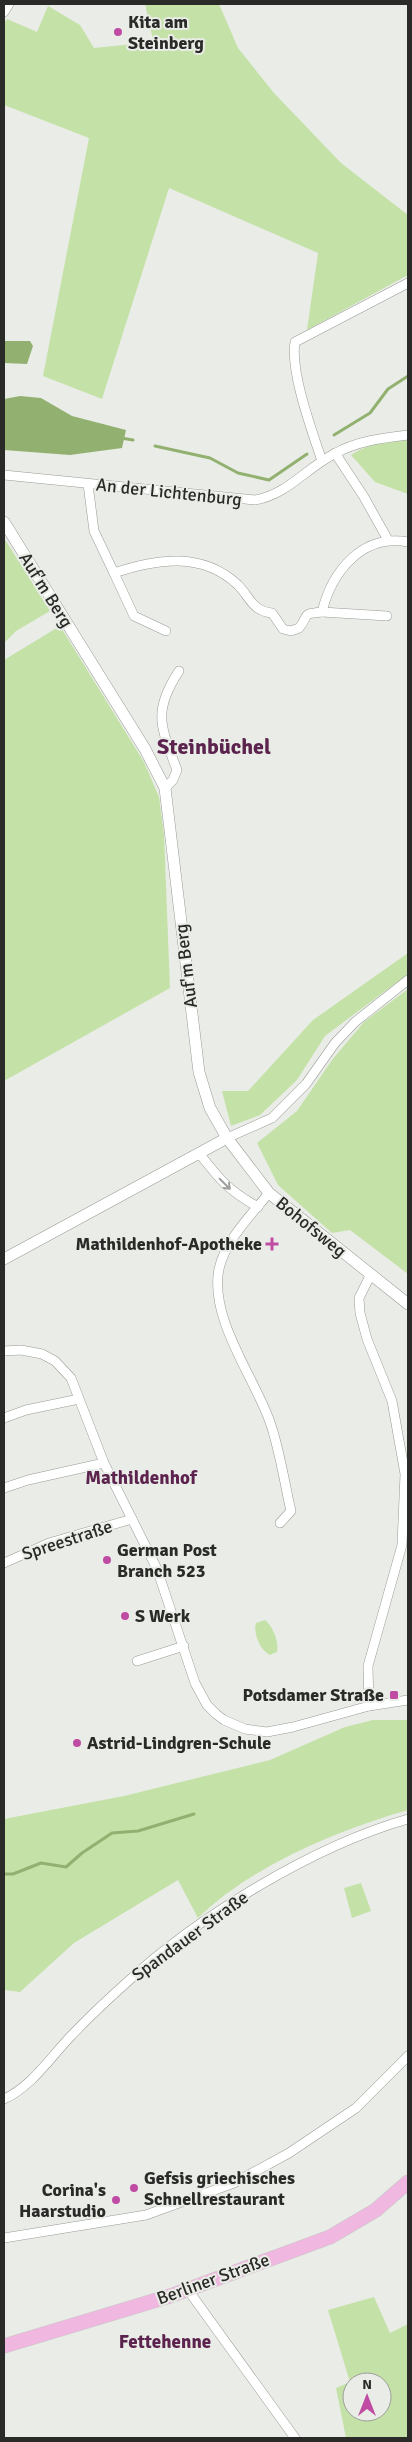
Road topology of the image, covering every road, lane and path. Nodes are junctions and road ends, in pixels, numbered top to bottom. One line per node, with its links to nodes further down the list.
1 (9, 4): 2 (street)
2 (4, 12)
3 (408, 283): 6 (street)
4 (408, 434): 5 (street, An der Lichtenburg)
5 (335, 454): 6 (street, An der Lichtenburg); 10 (street)
6 (322, 461): 8 (street, An der Lichtenburg)
7 (4, 475): 8 (street, An der Lichtenburg)
8 (88, 484): 12 (street)
9 (4, 522): 17 (street, Auf'm Berg)
10 (388, 540): 11 (street); 13 (street)
11 (408, 542)
12 (114, 573): 13 (street); 15 (street)
13 (322, 612): 14 (street)
14 (387, 616)
15 (166, 631)
16 (179, 671): 17 (street)
17 (165, 788): 19 (street, Auf'm Berg)
18 (408, 980): 19 (street)
19 (227, 1138): 20 (street); 21 (street, Bohofsweg)
20 (199, 1153): 22 (street, Bohofsweg, one-way to 22); 23 (street)
21 (269, 1193): 22 (street); 24 (street, Bohofsweg)
22 (258, 1207): 32 (street)
23 (4, 1259)
24 (371, 1274): 25 (street, Bohofsweg); 37 (street)
25 (408, 1304)
26 (4, 1351): 27 (street)
27 (80, 1399): 28 (street); 29 (street)
28 (4, 1418)
29 (104, 1463): 30 (street); 31 (street)
30 (4, 1488)
31 (132, 1519): 33 (street, Spreestraße); 34 (street)
32 (280, 1523)
33 (4, 1563)
34 (184, 1646): 35 (street); 37 (street)
35 (137, 1661)
36 (408, 1700): 37 (street)
37 (369, 1706)
38 (408, 1819): 40 (street, Spandauer Straße)
39 (408, 2056): 42 (street)
40 (4, 2099)
41 (408, 2182): 43 (main road, Berliner Straße)
42 (4, 2238)
43 (188, 2290): 44 (main road, Berliner Straße); 45 (street)
44 (4, 2346)
45 (295, 2438)

